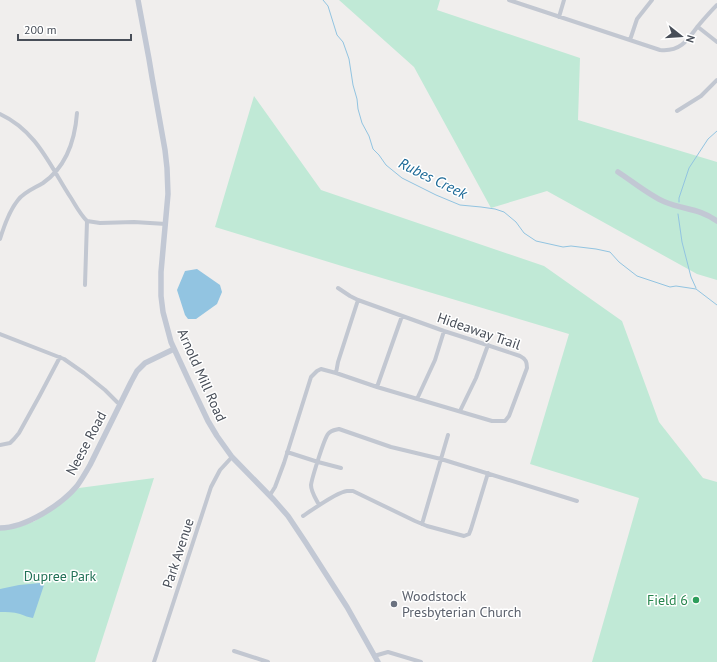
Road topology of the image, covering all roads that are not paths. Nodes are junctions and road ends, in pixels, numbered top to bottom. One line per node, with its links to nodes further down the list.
1 (138, 0): 18 (main road, Arnold Mill Road)
2 (509, 0): 6 (street)
3 (564, 0): 6 (street)
4 (652, 0): 8 (street)
5 (717, 5): 7 (street)
6 (559, 17): 8 (street)
7 (698, 27): 8 (street); 9 (street)
8 (630, 40)
9 (717, 42)
10 (717, 80): 11 (street)
11 (677, 111)
12 (77, 113): 14 (street)
13 (0, 114): 14 (street)
14 (55, 172): 16 (street); 19 (street)
15 (618, 172): 17 (main road)
16 (87, 221): 18 (street); 20 (street)
17 (717, 221)
18 (166, 224): 27 (main road, Arnold Mill Road)
19 (0, 239)
20 (85, 285)
21 (338, 288): 22 (street, Hideaway Trail)
22 (358, 300): 23 (street, Hideaway Trail); 29 (street)
23 (402, 316): 24 (street, Hideaway Trail); 30 (street)
24 (444, 332): 26 (street, Hideaway Trail); 31 (street)
25 (0, 334): 28 (street)
26 (488, 345): 33 (street); 33 (street, Hideaway Trail)
27 (174, 349): 32 (main road, Neese Road); 37 (main road, Arnold Mill Road)
28 (60, 357): 32 (street); 35 (street)
29 (336, 373): 30 (street, Hideaway Trail); 36 (street, Hideaway Trail)
30 (377, 387): 31 (street, Hideaway Trail)
31 (417, 399): 33 (street, Hideaway Trail)
32 (120, 404): 47 (main road, Neese Road)
33 (460, 411)
34 (448, 435): 38 (street)
35 (0, 445)
36 (287, 452): 39 (street); 42 (street)
37 (232, 456): 42 (main road, Arnold Mill Road); 51 (street, Park Avenue)
38 (441, 459): 39 (street); 41 (street); 46 (street)
39 (318, 462): 40 (street); 44 (street)
40 (341, 468)
41 (488, 473): 43 (street); 46 (street)
42 (270, 495): 49 (main road, Arnold Mill Road)
43 (577, 501)
44 (319, 505): 45 (street); 46 (street)
45 (303, 516)
46 (422, 524)
47 (0, 528)
48 (234, 651): 50 (street)
49 (374, 656): 53 (main road, Arnold Mill Road); 54 (street)
50 (256, 660): 52 (street)
51 (154, 662)
52 (268, 662)
53 (378, 662)
54 (421, 662)

